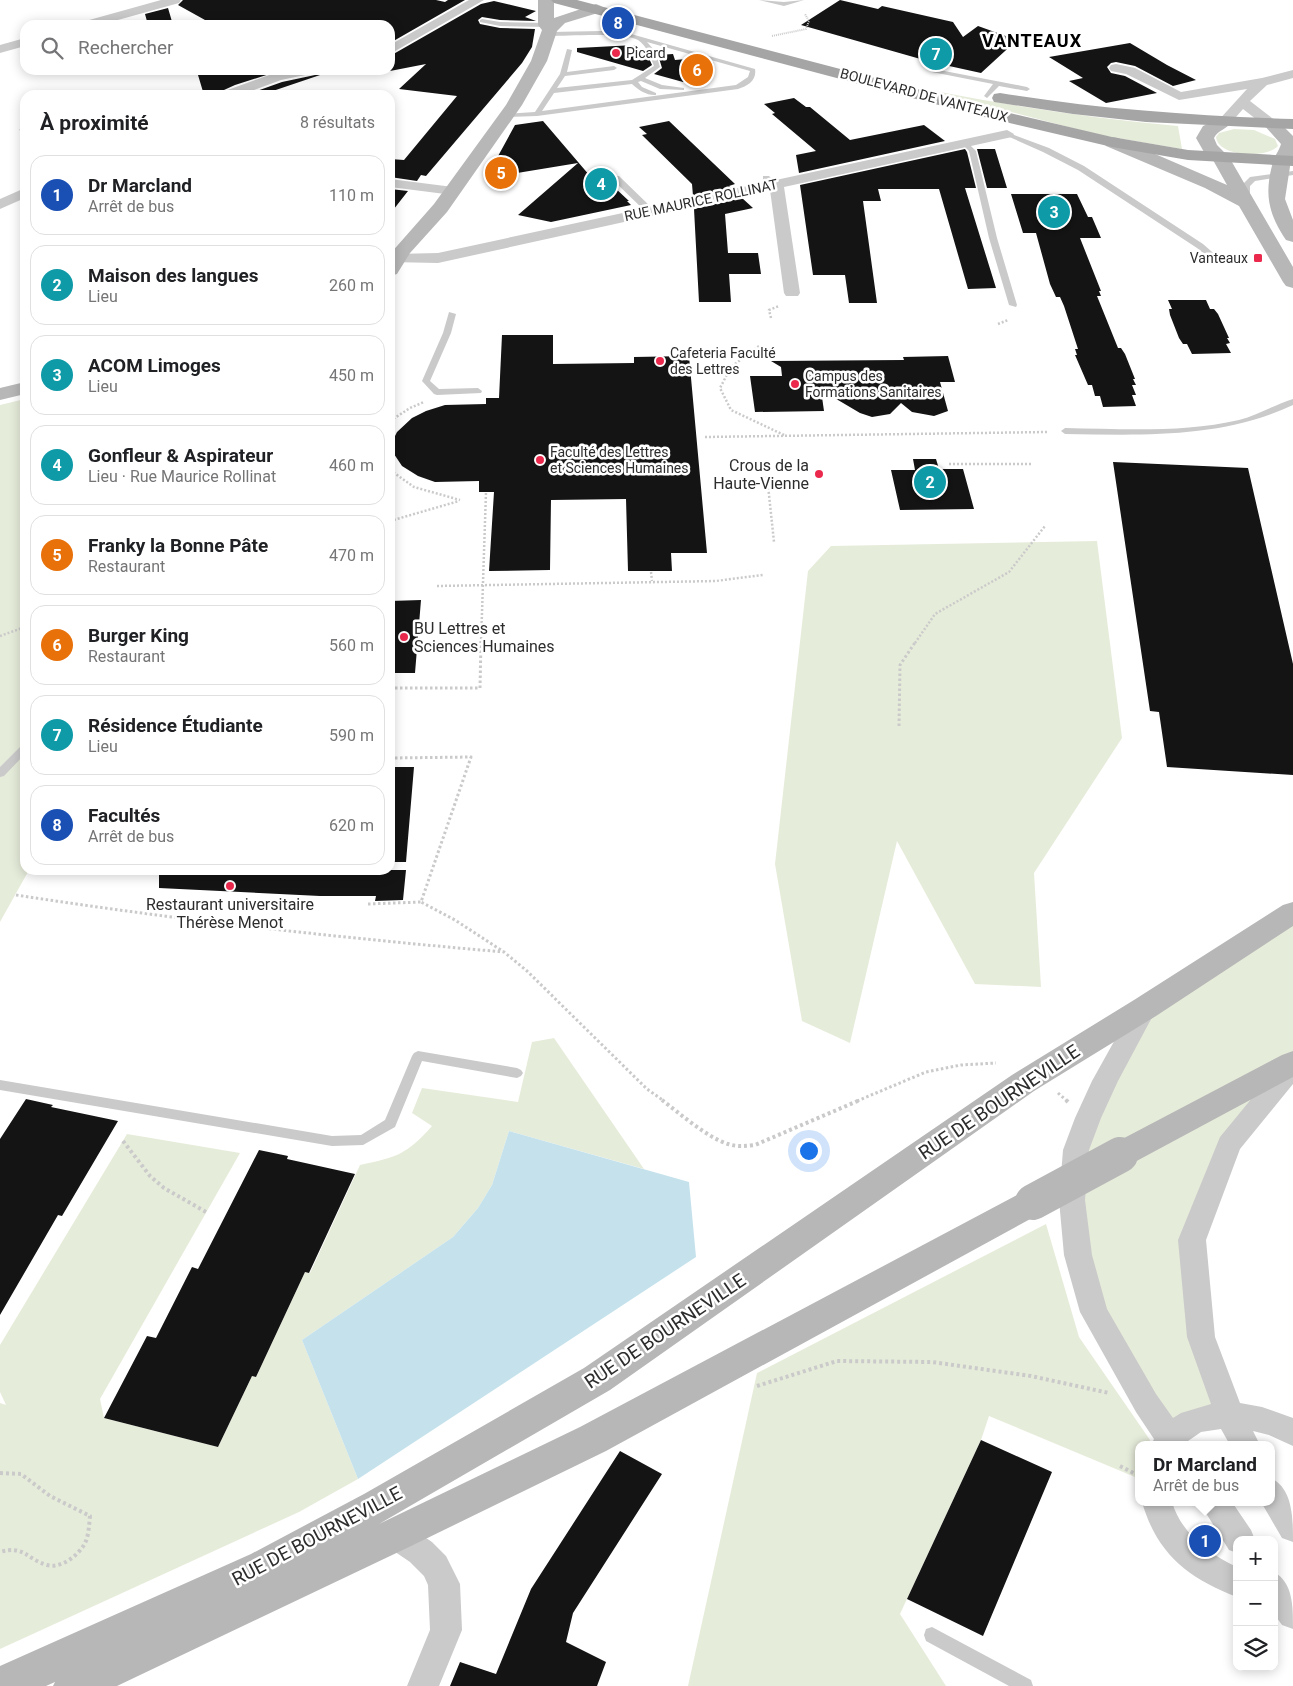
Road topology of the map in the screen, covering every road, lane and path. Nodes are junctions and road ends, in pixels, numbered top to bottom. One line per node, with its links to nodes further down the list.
1 (175, 0): 9 (street)
2 (478, 0): 15 (street)
3 (546, 0): 11 (main road)
4 (559, 0): 8 (main road, BOULEVARD DE VANTEAUX)
5 (762, 0): 7 (lane)
6 (800, 0): 7 (lane)
7 (792, 2): 12 (path)
8 (602, 4): 11 (main road); 34 (main road, BOULEVARD DE VANTEAUX); 45 (main road, BOULEVARD DE VANTEAUX)
9 (104, 20)
10 (482, 21): 11 (lane)
11 (549, 30): 13 (lane); 40 (main road)
12 (781, 38)
13 (639, 39): 16 (lane); 19 (lane)
14 (20, 43): 17 (street)
15 (395, 47)
16 (673, 48): 19 (lane); 20 (lane); 36 (lane)
17 (0, 49)
18 (569, 50): 25 (lane)
19 (652, 51): 28 (lane)
20 (689, 59)
21 (697, 60): 28 (lane)
22 (614, 68): 25 (lane)
23 (1116, 68): 35 (street)
24 (934, 70): 30 (lane)
25 (563, 74): 33 (lane)
26 (1293, 74): 29 (street)
27 (290, 75): 32 (street)
28 (637, 80): 33 (lane); 36 (lane)
29 (1262, 82): 35 (street); 38 (street)
30 (998, 83): 31 (lane); 34 (lane)
31 (1027, 88)
32 (240, 90)
33 (551, 90): 39 (lane)
34 (987, 96): 41 (main road, BOULEVARD DE VANTEAUX)
35 (1179, 96): 37 (street)
36 (666, 97): 39 (lane)
37 (1159, 101)
38 (1243, 102): 41 (street); 42 (street)
39 (537, 114): 40 (lane)
40 (506, 116): 52 (main road)
41 (1224, 122): 42 (main road, BOULEVARD DE VANTEAUX); 47 (main road)
42 (1272, 124): 43 (main road, BOULEVARD DE VANTEAUX); 48 (main road)
43 (1293, 124)
44 (1007, 134): 46 (street, RUE MAURICE ROLLINAT); 58 (lane)
45 (1112, 142): 47 (main road, BOULEVARD DE VANTEAUX); 54 (main road)
46 (965, 143): 50 (street, RUE MAURICE ROLLINAT); 63 (lane)
47 (1220, 157): 48 (main road, BOULEVARD DE VANTEAUX); 54 (main road)
48 (1287, 167): 54 (lane); 57 (main road)
49 (616, 178): 56 (lane)
50 (769, 181): 56 (street, RUE MAURICE ROLLINAT); 62 (street)
51 (395, 184): 52 (street)
52 (453, 191): 59 (main road)
53 (20, 195): 55 (street)
54 (1246, 203): 61 (main road)
55 (0, 205)
56 (650, 212): 60 (street, RUE MAURICE ROLLINAT)
57 (1293, 236)
58 (1215, 258)
59 (395, 260)
60 (395, 263)
61 (1293, 282)
62 (792, 293)
63 (1013, 305)
64 (452, 314): 67 (lane)
65 (758, 346): 71 (path)
66 (478, 391): 67 (lane)
67 (438, 392): 69 (path)
68 (1293, 402): 70 (lane)
69 (395, 418)
70 (1065, 431): 71 (path)
71 (786, 436): 72 (path)
72 (704, 437)
73 (949, 464): 74 (path)
74 (1033, 464)
75 (395, 476): 78 (path)
76 (767, 476): 80 (path)
77 (486, 492): 84 (path)
78 (395, 520)
79 (1045, 526): 89 (path)
80 (774, 542)
81 (651, 572): 83 (path)
82 (763, 575): 83 (path)
83 (652, 581): 84 (path)
84 (483, 585): 85 (path); 88 (path)
85 (437, 586)
86 (20, 629): 87 (path)
87 (0, 636)
88 (395, 688)
89 (899, 726)
90 (20, 753): 92 (lane)
91 (395, 758): 94 (path)
92 (0, 773)
93 (16, 895): 97 (path)
94 (421, 902): 95 (path); 97 (path)
95 (368, 904)
96 (1293, 912): 98 (main road, RUE DE BOURNEVILLE)
97 (504, 952): 99 (path)
98 (1145, 1008): 102 (main road, RUE DE BOURNEVILLE); 104 (street)
99 (996, 1063)
100 (1293, 1064): 109 (street); 121 (main road, RUE DE BOURNEVILLE, bridge)
101 (517, 1073): 103 (lane)
102 (1036, 1075): 104 (path); 126 (main road, RUE DE BOURNEVILLE)
103 (0, 1085)
104 (1088, 1118): 108 (street)
105 (123, 1141): 106 (path)
106 (206, 1212)
107 (752, 1388): 108 (path)
108 (1146, 1404): 111 (street)
109 (1229, 1414): 110 (street); 112 (street); 113 (street)
110 (1293, 1433)
111 (1169, 1441)
112 (1171, 1441)
113 (1244, 1441)
114 (1120, 1466): 116 (path)
115 (0, 1473): 123 (path)
116 (1135, 1474)
117 (1275, 1499): 120 (street)
118 (1159, 1506): 124 (street)
119 (1217, 1506): 122 (street)
120 (1293, 1528)
121 (396, 1535): 127 (main road, RUE DE BOURNEVILLE); 128 (street)
122 (1237, 1536)
123 (0, 1552)
124 (1234, 1581)
125 (932, 1635): 129 (lane)
126 (1, 1686)
127 (73, 1686)
128 (423, 1686)
129 (1025, 1686)

